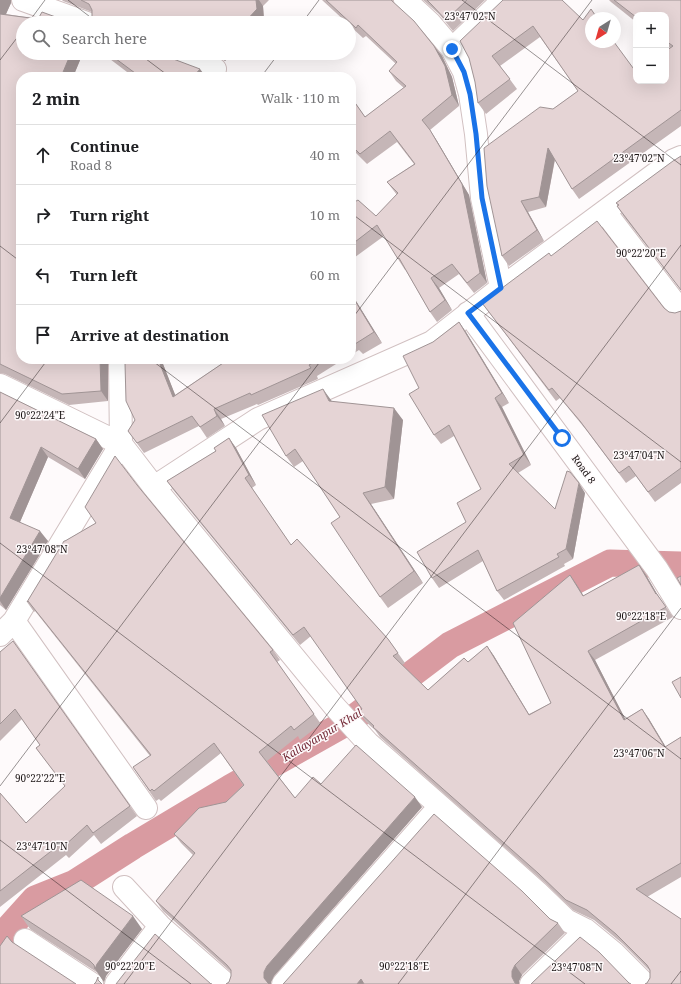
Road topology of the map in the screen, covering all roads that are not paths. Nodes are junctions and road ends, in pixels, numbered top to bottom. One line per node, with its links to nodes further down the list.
1 (23, 0): 4 (street)
2 (405, 0): 5 (street)
3 (503, 0): 5 (street)
4 (68, 16)
5 (452, 49): 10 (street)
6 (190, 60): 7 (street)
7 (215, 69)
8 (679, 162): 9 (street)
9 (605, 212): 10 (street); 11 (street)
10 (501, 288): 12 (street)
11 (681, 311)
12 (468, 313): 16 (street); 17 (street, Road 8)
13 (122, 364): 15 (street)
14 (0, 385): 15 (street)
15 (121, 444): 16 (street); 18 (street)
16 (154, 487): 19 (street)
17 (681, 608)
18 (7, 628): 20 (street)
19 (440, 806): 23 (street); 28 (street)
20 (146, 808)
21 (124, 887): 22 (street)
22 (160, 926): 26 (street); 27 (street)
23 (586, 930): 29 (street); 30 (street)
24 (25, 940): 25 (street)
25 (92, 984)
26 (116, 984)
27 (226, 984)
28 (283, 984)
29 (531, 984)
30 (645, 984)

